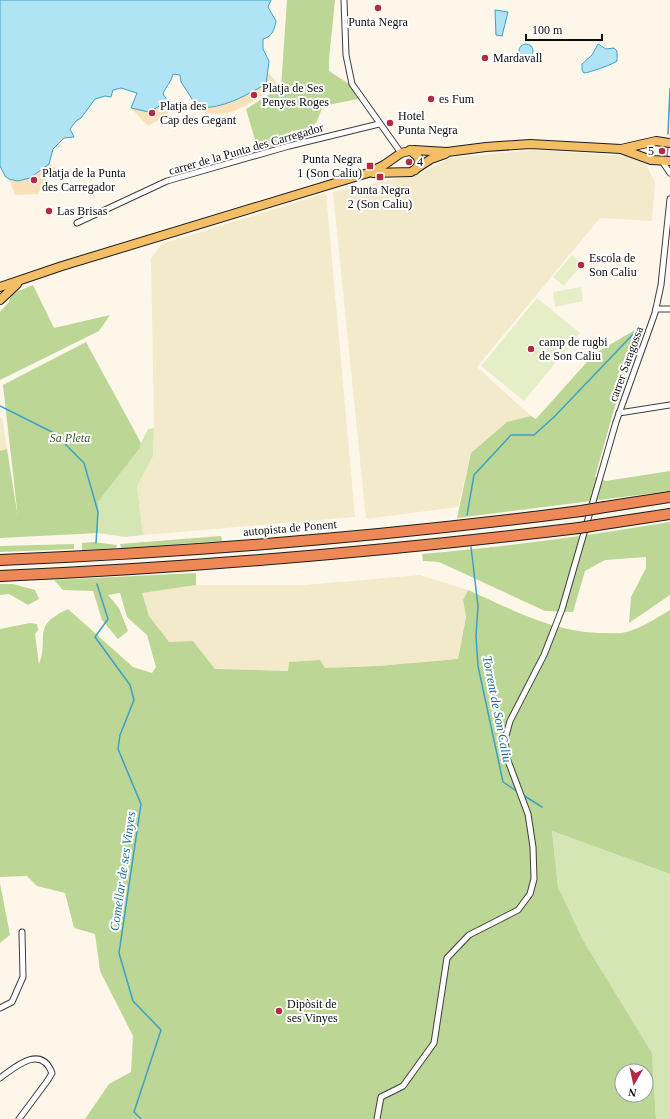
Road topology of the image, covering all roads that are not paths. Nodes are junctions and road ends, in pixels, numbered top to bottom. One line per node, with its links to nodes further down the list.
1 (344, 0): 2 (street)
2 (379, 124): 8 (street); 16 (street, carrer de la Punta des Carregador)
3 (652, 142): 4 (main road); 5 (main road); 9 (main road)
4 (670, 143)
5 (621, 148): 7 (main road); 9 (main road)
6 (410, 150): 7 (main road); 8 (main road); 11 (main road)
7 (447, 152): 11 (main road)
8 (400, 154): 11 (main road); 12 (main road)
9 (651, 160): 10 (main road)
10 (666, 161): 13 (street)
11 (411, 171): 12 (main road)
12 (368, 173): 17 (main road)
13 (670, 173)
14 (670, 199): 15 (street, carrer Saragossa)
15 (669, 218): 20 (street, carrer Saragossa)
16 (77, 223)
17 (24, 279): 18 (main road); 19 (main road)
18 (0, 287)
19 (0, 300)
20 (656, 309): 21 (street); 23 (street, carrer Saragossa)
21 (670, 309)
22 (670, 405): 23 (street)
23 (619, 413): 26 (street, carrer Saragossa)
24 (670, 497): 27 (highway, autopista de Ponent, bridge)
25 (670, 514): 26 (highway, bridge)
26 (582, 530): 28 (highway); 33 (street, carrer Saragossa)
27 (0, 560)
28 (0, 576)
29 (22, 932): 30 (street)
30 (0, 1008)
31 (0, 1078): 32 (street)
32 (19, 1119)
33 (377, 1119)

